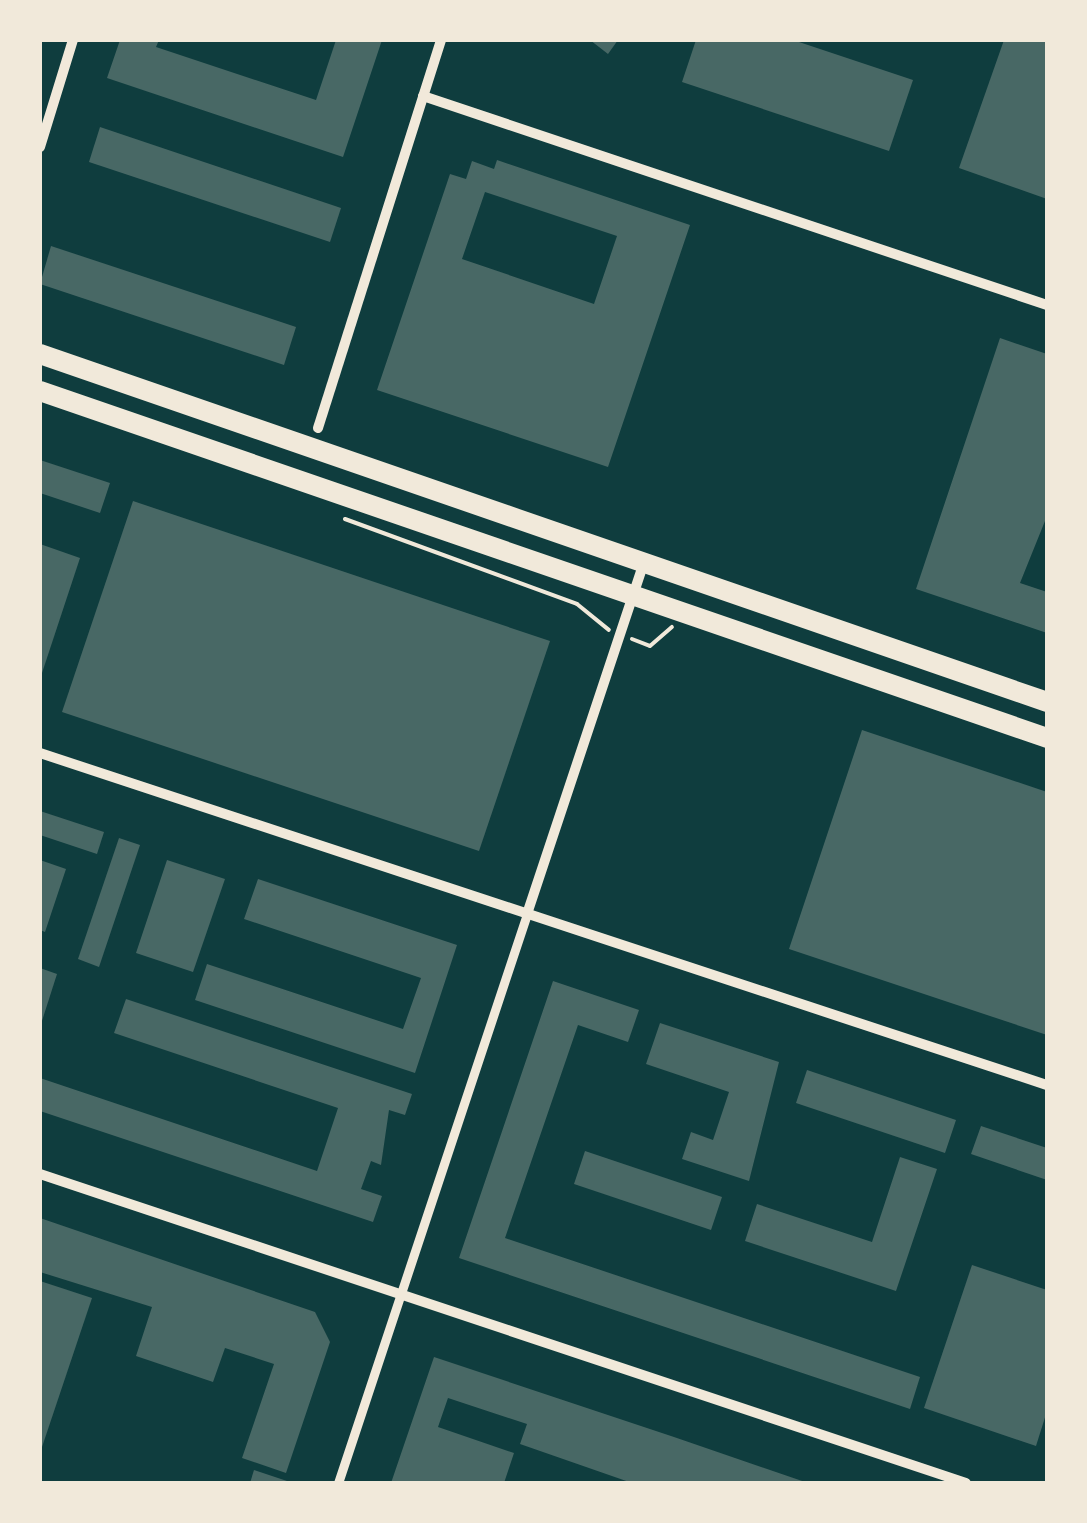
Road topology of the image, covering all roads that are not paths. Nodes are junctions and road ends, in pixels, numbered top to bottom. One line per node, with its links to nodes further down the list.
1 (74, 40): 4 (street)
2 (441, 40): 3 (street)
3 (423, 96): 5 (street); 8 (street)
4 (40, 147)
5 (1047, 304)
6 (40, 354): 9 (highway)
7 (40, 391): 10 (highway)
8 (318, 428)
9 (644, 563): 10 (street); 11 (highway)
10 (632, 596): 12 (highway); 14 (street)
11 (1047, 702)
12 (1047, 738)
13 (40, 753): 14 (street)
14 (526, 914): 15 (street); 17 (street)
15 (1047, 1085)
16 (40, 1174): 17 (street)
17 (400, 1294): 18 (street); 19 (street)
18 (338, 1483)
19 (966, 1483)

